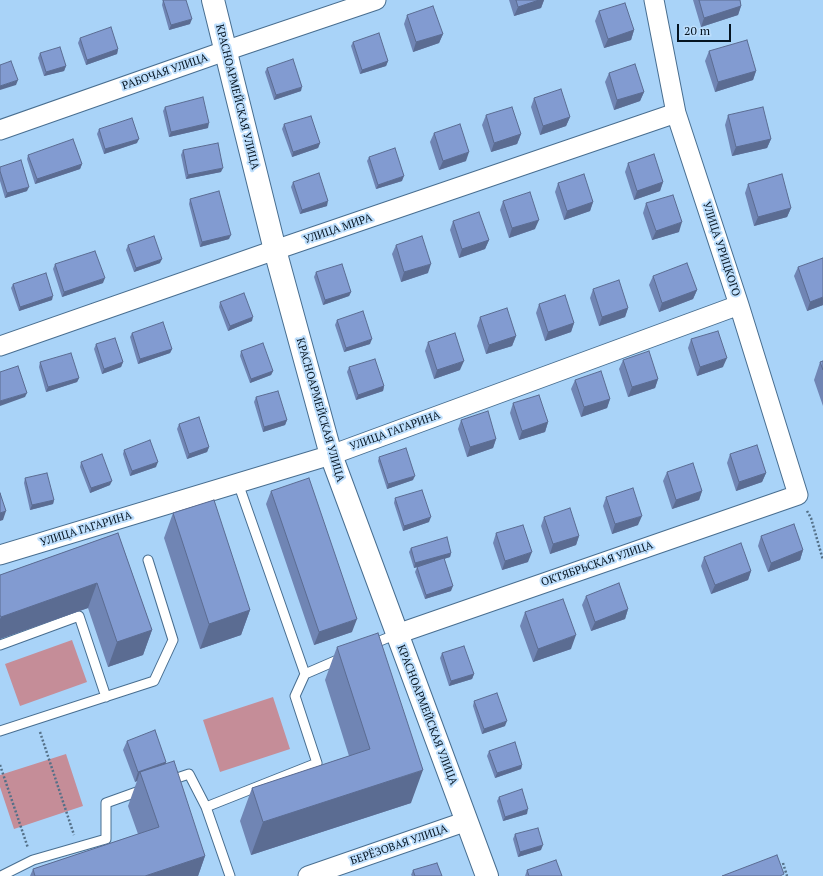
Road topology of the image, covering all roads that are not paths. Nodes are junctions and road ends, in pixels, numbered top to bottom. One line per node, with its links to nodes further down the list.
1 (213, 0): 4 (street, КРАСНОАРМЕЙСКАЯ УЛИЦА)
2 (376, 0): 4 (street, РАБОЧАЯ УЛИЦА)
3 (654, 0): 5 (street, УЛИЦА УРИЦКОГО)
4 (225, 51): 6 (street, РАБОЧАЯ УЛИЦА); 7 (street, КРАСНОАРМЕЙСКАЯ УЛИЦА)
5 (676, 113): 7 (street, УЛИЦА МИРА); 8 (street, УЛИЦА УРИЦКОГО)
6 (0, 130)
7 (275, 250): 9 (street, УЛИЦА МИРА); 10 (street, КРАСНОАРМЕЙСКАЯ УЛИЦА)
8 (739, 305): 10 (street, УЛИЦА ГАГАРИНА); 12 (street, УЛИЦА УРИЦКОГО)
9 (0, 346)
10 (331, 455): 11 (street, УЛИЦА ГАГАРИНА); 15 (street, КРАСНОАРМЕЙСКАЯ УЛИЦА)
11 (238, 483): 13 (street, УЛИЦА ГАГАРИНА); 19 (lane)
12 (798, 495): 15 (street, ОКТЯБРЬСКАЯ УЛИЦА)
13 (0, 554)
14 (148, 560): 20 (lane)
15 (397, 634): 17 (lane); 23 (street, КРАСНОАРМЕЙСКАЯ УЛИЦА)
16 (0, 645): 20 (lane)
17 (362, 649)
18 (348, 655): 19 (lane)
19 (305, 674): 22 (lane)
20 (106, 697): 21 (lane)
21 (0, 731)
22 (206, 807): 24 (lane); 25 (lane)
23 (467, 821): 26 (street, БЕРЁЗОВАЯ УЛИЦА); 27 (street, КРАСНОАРМЕЙСКАЯ УЛИЦА)
24 (1, 876)
25 (230, 876)
26 (308, 876)
27 (487, 876)

